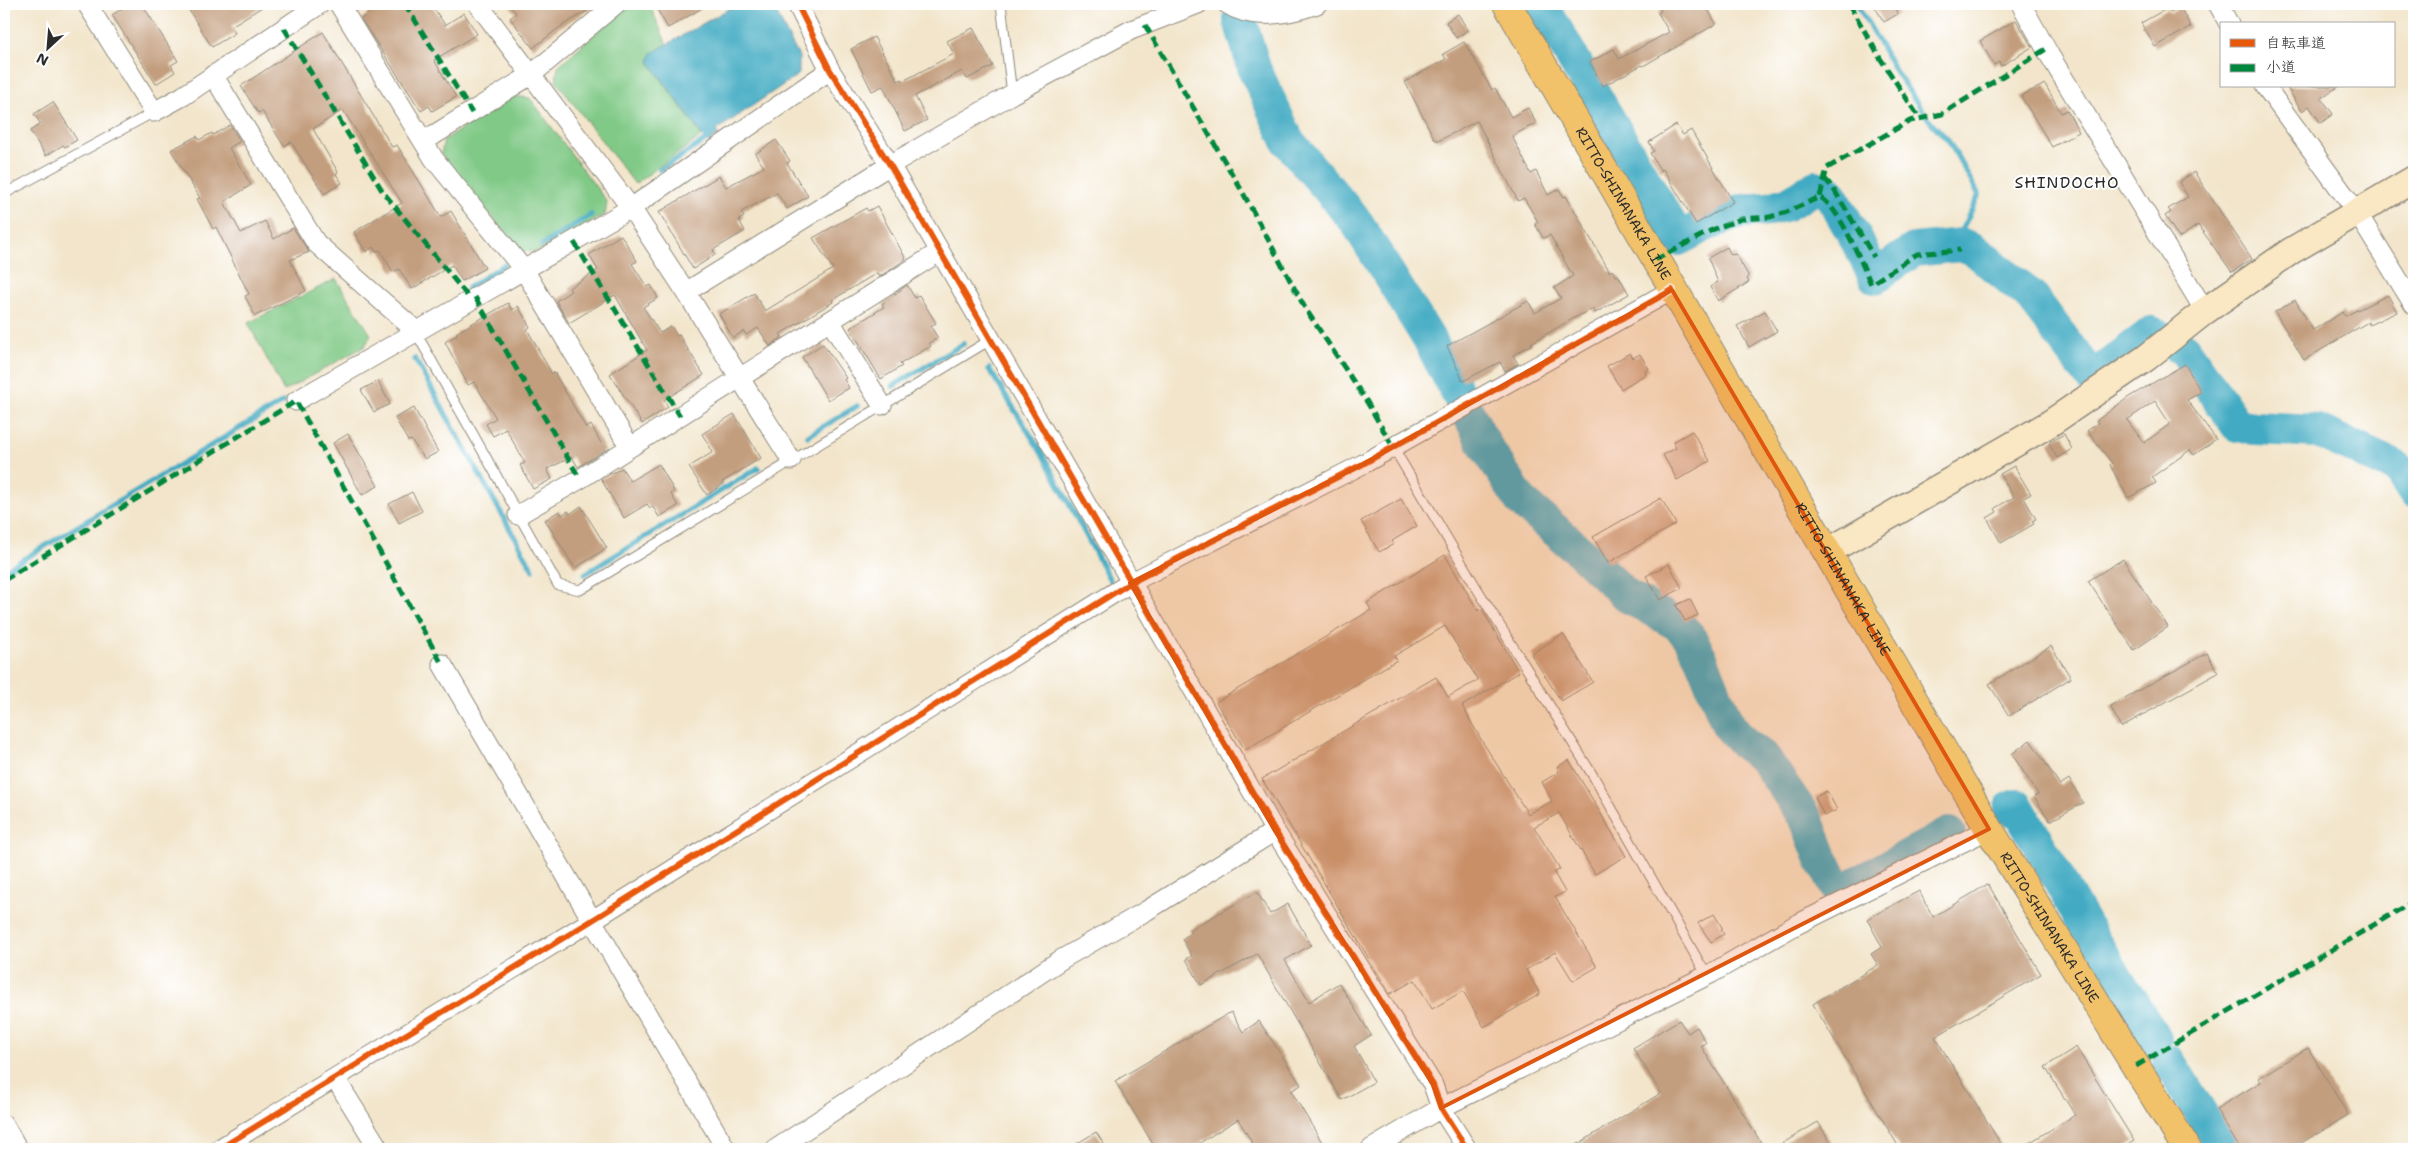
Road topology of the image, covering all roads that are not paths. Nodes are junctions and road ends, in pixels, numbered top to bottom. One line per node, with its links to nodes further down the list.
1 (87, 4): 20 (street)
2 (320, 4): 16 (street)
3 (338, 4): 21 (street)
4 (478, 4): 17 (street)
5 (616, 4): 17 (street)
6 (797, 4): 15 (street)
7 (1001, 4): 19 (lane)
8 (1198, 4): 19 (street)
9 (1227, 4): 10 (street)
10 (1317, 4)
11 (1509, 4): 29 (main road, RITTO-SHINANAKA LINE)
12 (2021, 4): 32 (street)
13 (2218, 4): 14 (street)
14 (2228, 22)
15 (830, 70): 22 (street); 25 (street)
16 (213, 75): 20 (street); 34 (street)
17 (531, 75): 21 (street); 25 (street)
18 (2266, 88): 26 (street)
19 (1012, 94): 22 (street)
20 (154, 112): 24 (lane)
21 (424, 141): 28 (street)
22 (890, 165): 27 (street); 30 (street)
23 (2414, 179): 26 (street)
24 (4, 194)
25 (631, 208): 28 (street); 30 (street)
26 (2356, 211): 31 (street); 32 (street)
27 (939, 252): 33 (street); 35 (street)
28 (524, 270): 34 (street); 39 (street)
29 (1672, 290): 40 (street); 43 (main road, RITTO-SHINANAKA LINE)
30 (686, 292): 36 (street)
31 (2414, 305)
32 (2205, 311): 43 (street)
33 (830, 321): 36 (street); 38 (street)
34 (415, 330): 37 (street); 42 (lane)
35 (990, 340): 38 (lane); 44 (street)
36 (739, 378): 39 (street); 41 (street)
37 (296, 401)
38 (882, 405): 41 (lane)
39 (630, 447): 42 (street)
40 (1393, 447): 44 (street); 49 (lane)
41 (791, 460): 42 (lane)
42 (518, 515)
43 (1827, 552): 46 (main road, RITTO-SHINANAKA LINE)
44 (1130, 583): 47 (street); 48 (street)
45 (442, 664): 48 (street)
46 (1988, 829): 49 (street); 60 (main road, RITTO-SHINANAKA LINE)
47 (1275, 831): 51 (street); 57 (street)
48 (591, 921): 50 (street); 56 (street)
49 (1707, 976): 51 (street)
50 (335, 1078): 54 (street); 55 (street)
51 (1441, 1108): 58 (street); 59 (street)
52 (4, 1125): 53 (street)
53 (18, 1149)
54 (219, 1149)
55 (379, 1149)
56 (726, 1149)
57 (776, 1149)
58 (1371, 1149)
59 (1467, 1149)
60 (2187, 1149)

